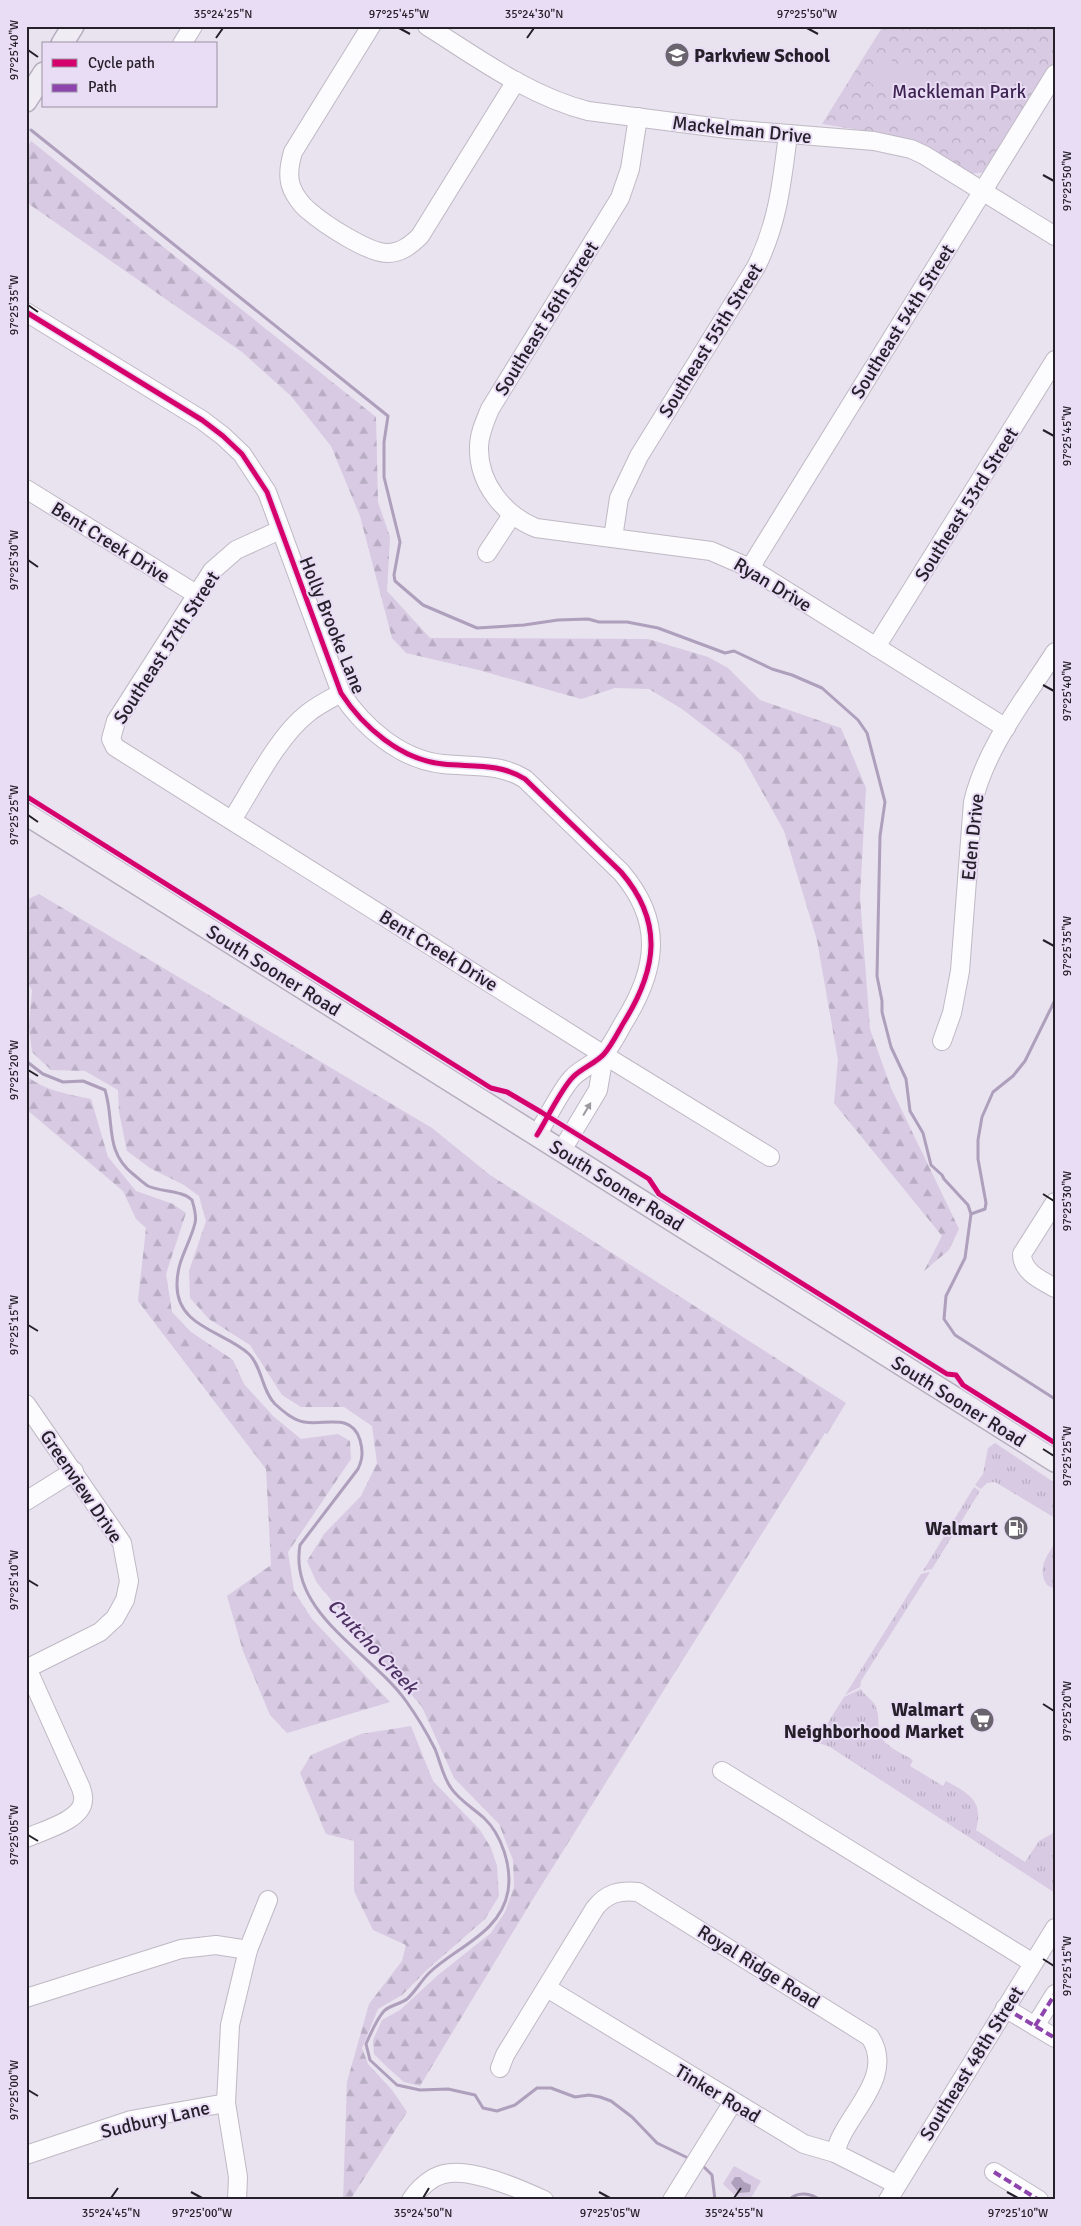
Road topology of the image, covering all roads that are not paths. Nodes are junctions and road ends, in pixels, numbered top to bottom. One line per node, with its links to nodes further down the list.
1 (73, 26): 5 (main road)
2 (193, 26): 6 (street)
3 (371, 26): 9 (street)
4 (427, 26): 9 (street, Mackelman Drive)
5 (63, 42)
6 (183, 42)
7 (1055, 74): 13 (street, Southeast 54th Street)
8 (42, 76): 10 (main road)
9 (516, 82): 11 (street, Mackelman Drive)
10 (26, 102)
11 (638, 117): 12 (street, Mackelman Drive); 18 (street, Southeast 56th Street)
12 (788, 134): 13 (street, Mackelman Drive); 20 (street, Southeast 55th Street)
13 (982, 192): 14 (street, Mackelman Drive); 22 (street, Southeast 54th Street)
14 (1055, 236)
15 (26, 312): 19 (street, Holly Brooke Lane)
16 (1055, 360): 24 (street, Southeast 53rd Street)
17 (26, 489): 23 (street, Bent Creek Drive)
18 (512, 515): 20 (street, Ryan Drive); 21 (street)
19 (280, 530): 23 (street, Southeast 57th Street); 26 (street, Holly Brooke Lane)
20 (613, 538): 22 (street, Ryan Drive)
21 (487, 552)
22 (750, 568): 24 (street, Ryan Drive)
23 (196, 594): 28 (street, Southeast 57th Street)
24 (876, 647): 27 (street, Ryan Drive)
25 (1055, 652): 27 (street, Eden Drive)
26 (341, 694): 30 (street); 32 (street, Holly Brooke Lane)
27 (1006, 728): 31 (street, Eden Drive)
28 (111, 739): 30 (street, Bent Creek Drive)
29 (26, 814): 33 (main road, South Sooner Road)
30 (232, 820): 32 (street, Bent Creek Drive)
31 (942, 1041)
32 (604, 1055): 33 (street, Holly Brooke Lane); 34 (street, Holly Brooke Lane, one-way to 32); 35 (street, Bent Creek Drive)
33 (537, 1135): 34 (main road, South Sooner Road)
34 (562, 1150): 39 (main road, South Sooner Road)
35 (770, 1157)
36 (1055, 1202): 37 (street)
37 (1055, 1288)
38 (26, 1404): 40 (street, Greenview Drive)
39 (1055, 1461)
40 (74, 1470): 41 (street); 42 (street, Greenview Drive)
41 (26, 1501)
42 (27, 1668): 44 (street)
43 (722, 1771): 48 (street)
44 (26, 1838)
45 (268, 1900): 47 (street)
46 (1055, 1928): 48 (street, Southeast 48th Street)
47 (248, 1950): 51 (street); 57 (street)
48 (1033, 1963): 52 (street, Southeast 48th Street)
49 (547, 1988): 55 (street); 56 (street, Tinker Road); 58 (street, Royal Ridge Road)
50 (1055, 1994): 53 (street)
51 (26, 1998)
52 (1005, 2008): 53 (street); 61 (street, Southeast 48th Street)
53 (1035, 2026): 54 (street)
54 (1055, 2038)
55 (500, 2068)
56 (733, 2102): 58 (street, Tinker Road); 65 (street)
57 (226, 2103): 59 (street, Sudbury Lane); 62 (street)
58 (835, 2153): 61 (street, Tinker Road)
59 (26, 2155)
60 (994, 2172): 67 (street)
61 (896, 2184): 66 (street, Southeast 48th Street)
62 (237, 2200)
63 (411, 2200): 64 (street)
64 (543, 2200)
65 (672, 2200)
66 (888, 2200)
67 (1039, 2200)

